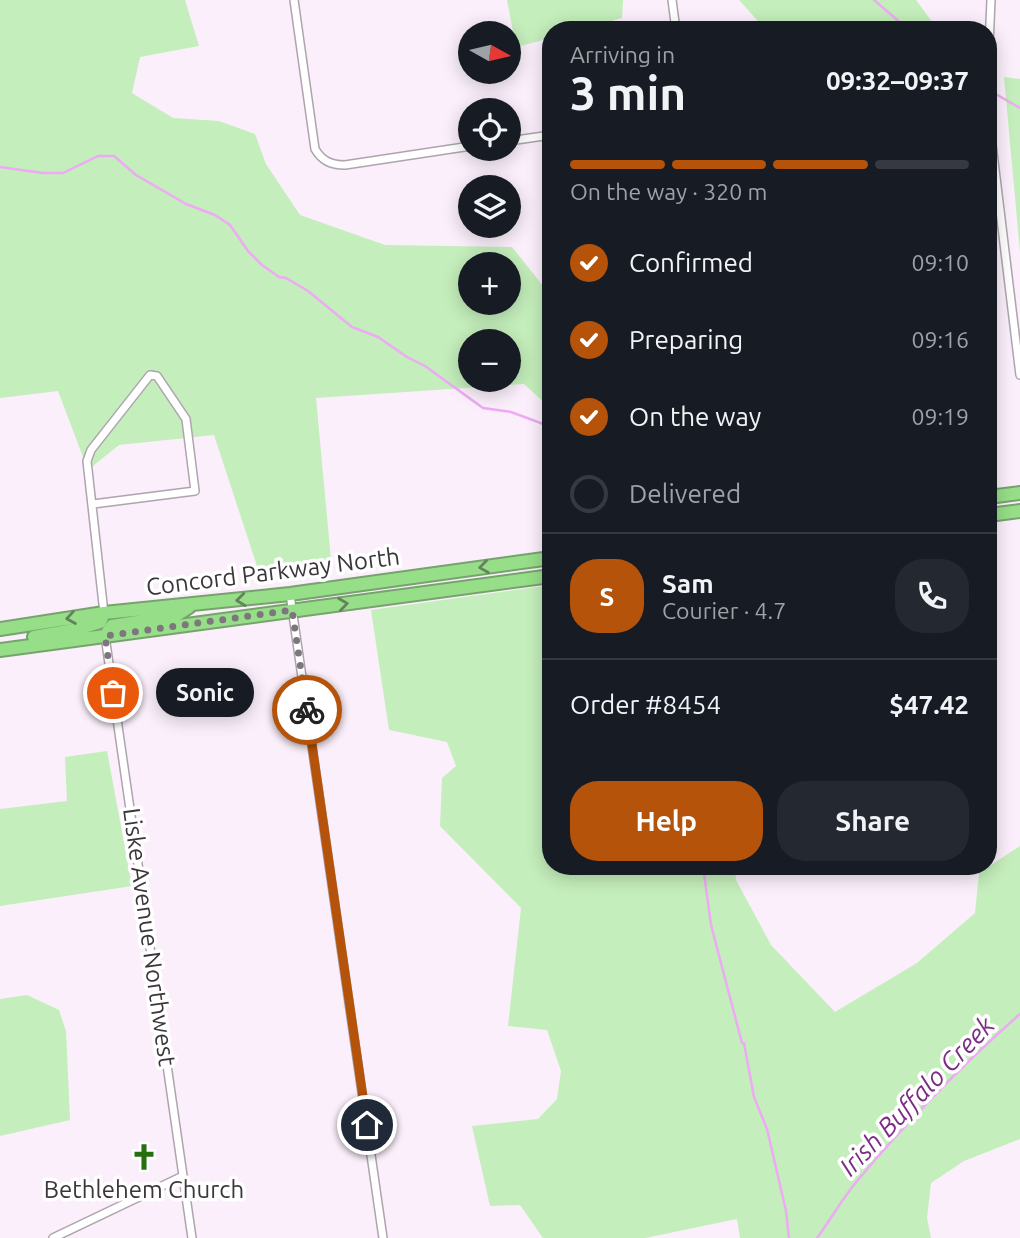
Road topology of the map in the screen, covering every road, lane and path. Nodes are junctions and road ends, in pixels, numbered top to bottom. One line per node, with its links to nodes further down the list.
1 (294, 0): 8 (street)
2 (672, 0): 4 (street)
3 (991, 0): 5 (street)
4 (675, 21)
5 (990, 21)
6 (542, 136): 7 (street)
7 (521, 139)
8 (458, 148)
9 (997, 186): 10 (street)
10 (1020, 375)
11 (1020, 493): 12 (highway)
12 (997, 496)
13 (93, 504): 13 (street); 21 (street)
14 (1020, 511): 15 (highway)
15 (997, 514)
16 (542, 559): 18 (highway, Concord Parkway North, one-way to 18)
17 (542, 577): 20 (highway, Concord Parkway North, one-way to 17)
18 (290, 594): 19 (highway, Concord Parkway North, one-way to 19); 20 (street)
19 (192, 606): 21 (highway, Concord Parkway North); 23 (highway)
20 (292, 610): 23 (highway, Concord Parkway North); 28 (street)
21 (104, 613): 22 (highway, Concord Parkway North, one-way to 22); 24 (highway)
22 (0, 629)
23 (105, 636): 24 (highway, Concord Parkway North); 25 (street, Liske Avenue Northwest)
24 (0, 648)
25 (183, 1176): 26 (street); 27 (street, Liske Avenue Northwest)
26 (53, 1238)
27 (192, 1238)
28 (383, 1238)

